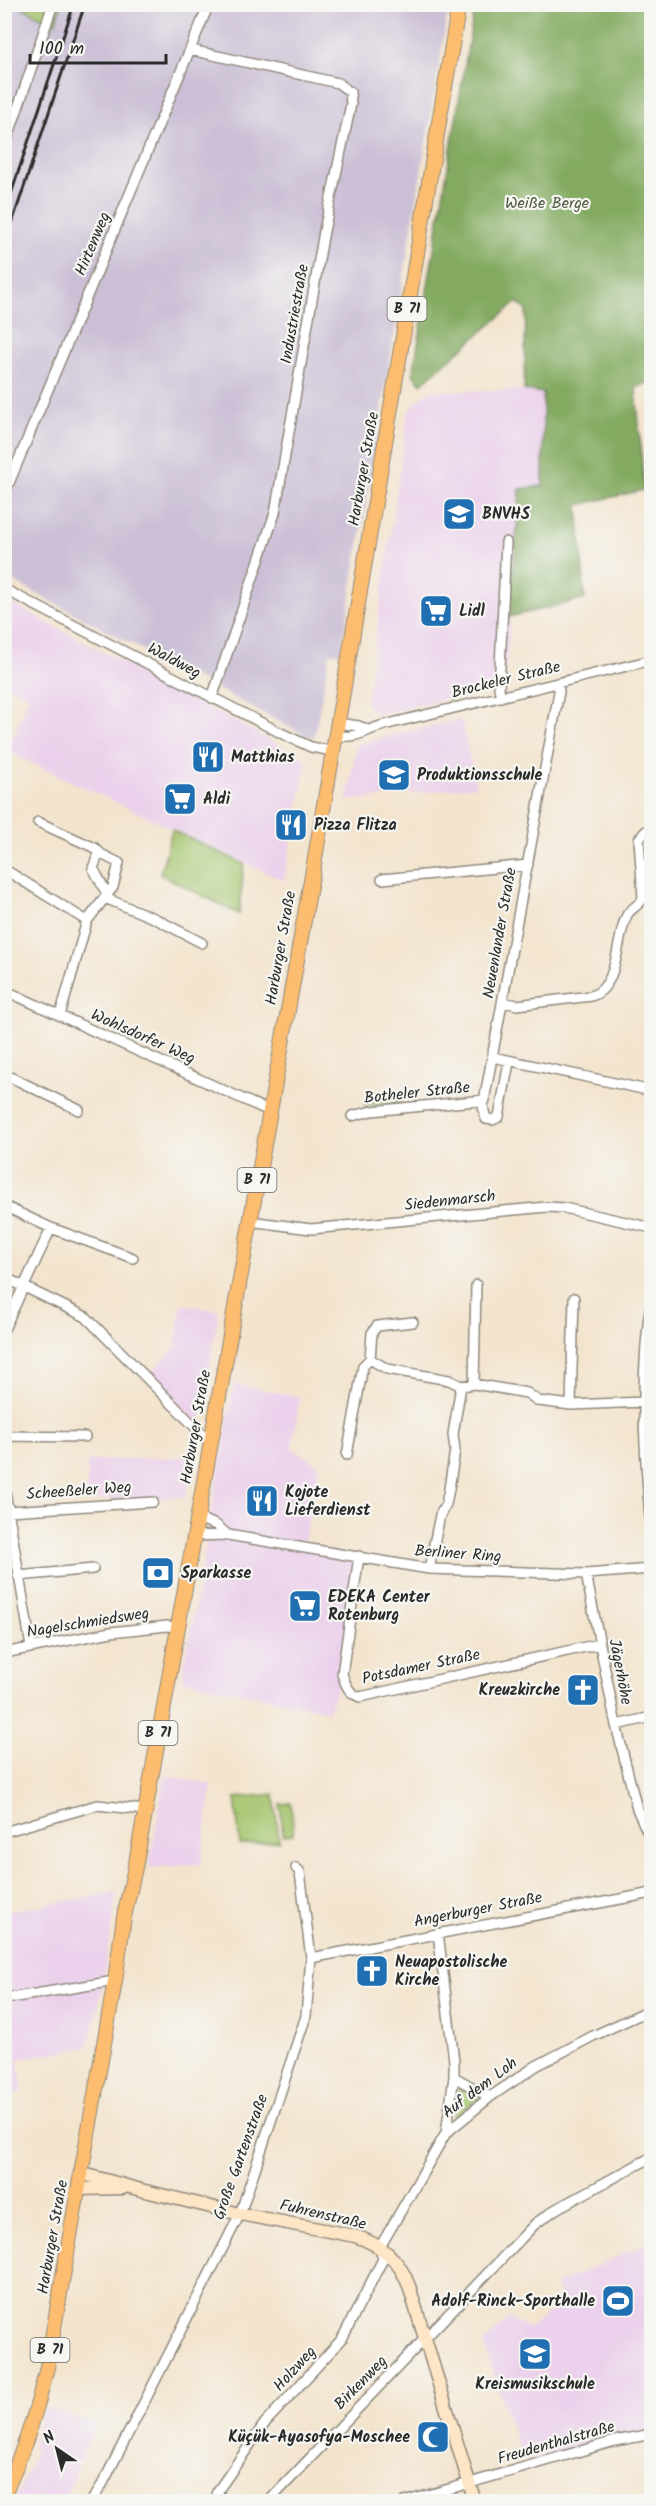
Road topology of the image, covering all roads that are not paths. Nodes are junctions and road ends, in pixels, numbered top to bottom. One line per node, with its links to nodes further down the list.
1 (53, 4): 5 (street)
2 (209, 4): 4 (street, Hirtenweg)
3 (459, 4): 13 (main road, Harburger Straße / B 71)
4 (191, 50): 6 (street, Hirtenweg); 12 (street, Industriestraße)
5 (4, 149)
6 (4, 495)
7 (506, 542): 11 (street)
8 (4, 589): 12 (street, Waldweg)
9 (651, 660): 10 (street, Brockeler Straße)
10 (558, 683): 11 (street, Brockeler Straße); 18 (street, Neuenlander Straße)
11 (501, 697): 13 (street, Brockeler Straße)
12 (212, 698): 14 (street, Waldweg)
13 (336, 730): 14 (main road, Harburger Straße / B 71)
14 (333, 751): 33 (main road, Harburger Straße / B 71)
15 (38, 822): 17 (street)
16 (646, 831): 25 (street)
17 (101, 854): 21 (street); 21 (street)
18 (528, 865): 20 (street); 25 (street, Neuenlander Straße)
19 (4, 868): 22 (street)
20 (382, 879)
21 (106, 896): 22 (street); 23 (street)
22 (87, 921): 26 (street)
23 (202, 943)
24 (4, 990): 26 (street, Wohlsdorfer Weg)
25 (503, 1002): 27 (street, Neuenlander Straße)
26 (60, 1016): 33 (street, Wohlsdorfer Weg)
27 (493, 1057): 28 (street); 31 (street, Neuenlander Straße)
28 (509, 1062): 30 (street); 31 (street)
29 (4, 1074): 32 (street)
30 (651, 1091)
31 (485, 1101): 34 (street, Botheler Straße)
32 (79, 1110)
33 (269, 1111): 36 (main road, Harburger Straße / B 71)
34 (352, 1116)
35 (4, 1206): 37 (street)
36 (249, 1221): 38 (street, Siedenmarsch); 54 (main road, Harburger Straße / B 71)
37 (51, 1227): 39 (street); 42 (street)
38 (651, 1228)
39 (134, 1258)
40 (4, 1277): 42 (street)
41 (476, 1285): 48 (street)
42 (23, 1287): 46 (street); 54 (street)
43 (651, 1296): 50 (street)
44 (574, 1298): 51 (street)
45 (413, 1322): 47 (street)
46 (4, 1329)
47 (370, 1359): 49 (street); 55 (street)
48 (474, 1384): 49 (street); 51 (street)
49 (461, 1386): 65 (street)
50 (644, 1402): 51 (street); 62 (street)
51 (571, 1405)
52 (4, 1436): 53 (street)
53 (85, 1437)
54 (210, 1442): 59 (main road, Harburger Straße / B 71)
55 (347, 1455)
56 (4, 1485): 58 (street, Scheeßeler Weg)
57 (153, 1502): 58 (street, Scheeßeler Weg)
58 (8, 1511): 68 (street, Scheeßeler Weg)
59 (196, 1518): 60 (street, Berliner Ring); 61 (main road, Harburger Straße / B 71)
60 (228, 1534): 61 (street, Berliner Ring); 63 (street, Berliner Ring)
61 (193, 1536): 69 (main road, Harburger Straße / B 71)
62 (651, 1542)
63 (359, 1556): 65 (street, Berliner Ring); 70 (street, Potsdamer Straße)
64 (93, 1569): 68 (street)
65 (429, 1569): 67 (street, Berliner Ring)
66 (651, 1569): 67 (street, Berliner Ring)
67 (586, 1574): 70 (street, Jägerhöhe)
68 (18, 1576): 71 (street, Scheeßeler Weg)
69 (177, 1627): 71 (street, Nagelschmiedsweg); 75 (main road, Harburger Straße / B 71)
70 (599, 1644): 74 (street, Jägerhöhe)
71 (31, 1647): 72 (street, Nagelschmiedsweg)
72 (4, 1653)
73 (651, 1717): 74 (street)
74 (615, 1725): 77 (street, Jägerhöhe)
75 (145, 1810): 76 (street); 82 (main road, Harburger Straße / B 71)
76 (4, 1832)
77 (651, 1842)
78 (296, 1868): 81 (street, Große Gartenstraße)
79 (651, 1893): 80 (street, Angerburger Straße)
80 (438, 1933): 81 (street, Angerburger Straße); 85 (street)
81 (310, 1958): 92 (street, Große Gartenstraße)
82 (115, 1981): 83 (street); 89 (main road, Harburger Straße / B 71)
83 (4, 1999)
84 (651, 2009): 86 (street, Auf dem Loh)
85 (454, 2077): 86 (street); 87 (street)
86 (490, 2097): 87 (street, Auf dem Loh)
87 (446, 2133): 93 (street, Auf dem Loh)
88 (651, 2157): 94 (street, Birkenweg)
89 (80, 2173): 90 (street, Fuhrenstraße); 91 (main road, Harburger Straße / B 71)
90 (131, 2188): 91 (street, Fuhrenstraße); 92 (street, Fuhrenstraße)
91 (78, 2189): 97 (main road, Harburger Straße / B 71)
92 (240, 2214): 93 (street, Fuhrenstraße); 98 (street, Große Gartenstraße)
93 (380, 2247): 94 (street, Fuhrenstraße); 99 (street, Holzweg)
94 (425, 2336): 96 (street, Fuhrenstraße); 100 (street, Birkenweg)
95 (651, 2434): 96 (street, Freudenthalstraße)
96 (469, 2482): 101 (street, Freudenthalstraße); 102 (street, Fuhrenstraße)
97 (4, 2494)
98 (91, 2502)
99 (224, 2502)
100 (268, 2502)
101 (404, 2502)
102 (475, 2502)

